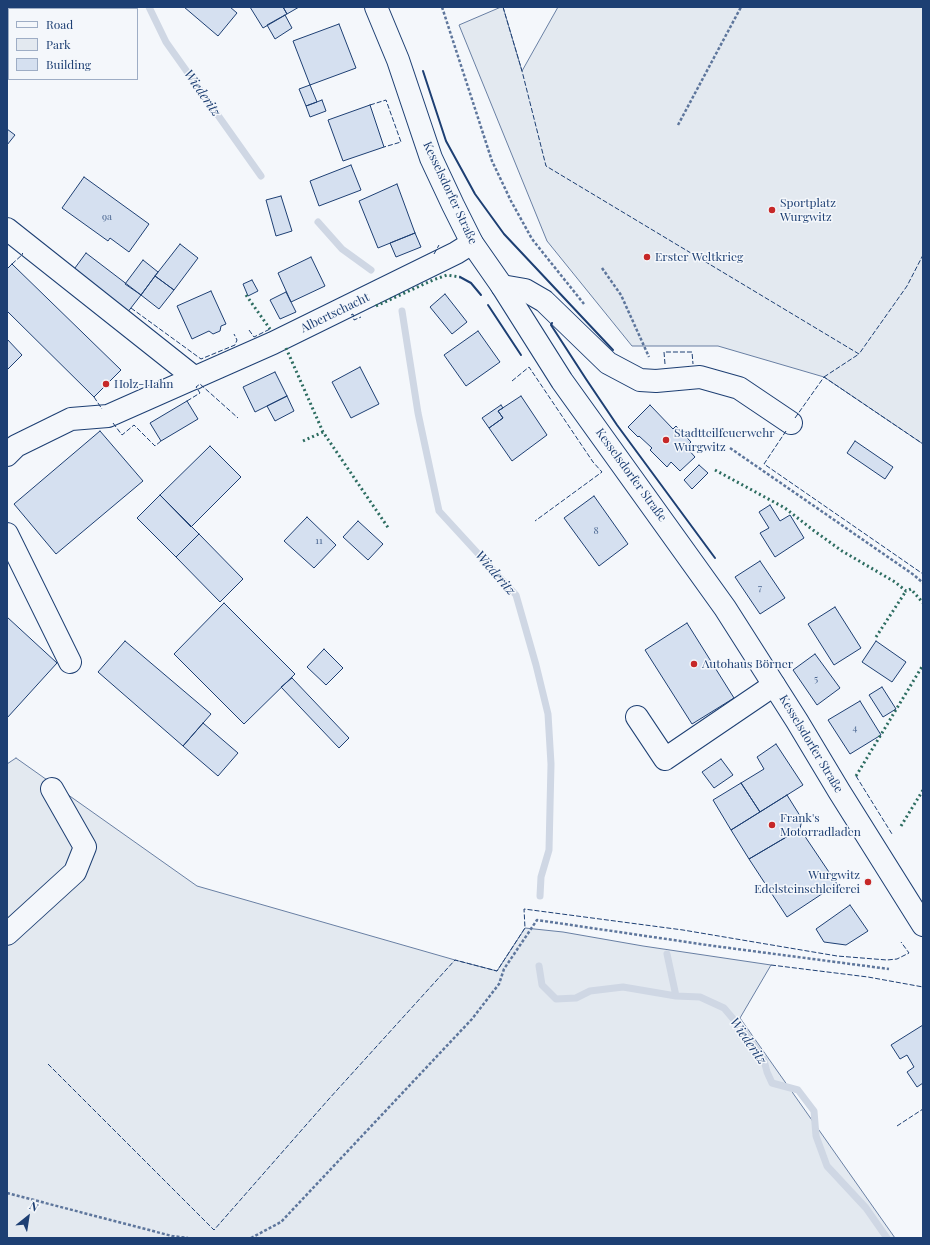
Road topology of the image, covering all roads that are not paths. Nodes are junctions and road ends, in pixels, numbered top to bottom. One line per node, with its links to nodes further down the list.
1 (376, 7): 3 (main road, Kesselsdorfer Straße)
2 (7, 229): 5 (main road)
3 (472, 243): 4 (main road, Kesselsdorfer Straße); 5 (main road, Albertschacht)
4 (502, 286): 6 (main road); 10 (main road, Kesselsdorfer Straße)
5 (195, 378): 7 (main road, Albertschacht)
6 (791, 423)
7 (7, 454)
8 (7, 534): 9 (main road)
9 (70, 662)
10 (774, 685): 11 (main road); 13 (main road, Kesselsdorfer Straße)
11 (637, 716)
12 (52, 789): 14 (main road)
13 (923, 925)
14 (7, 934)

